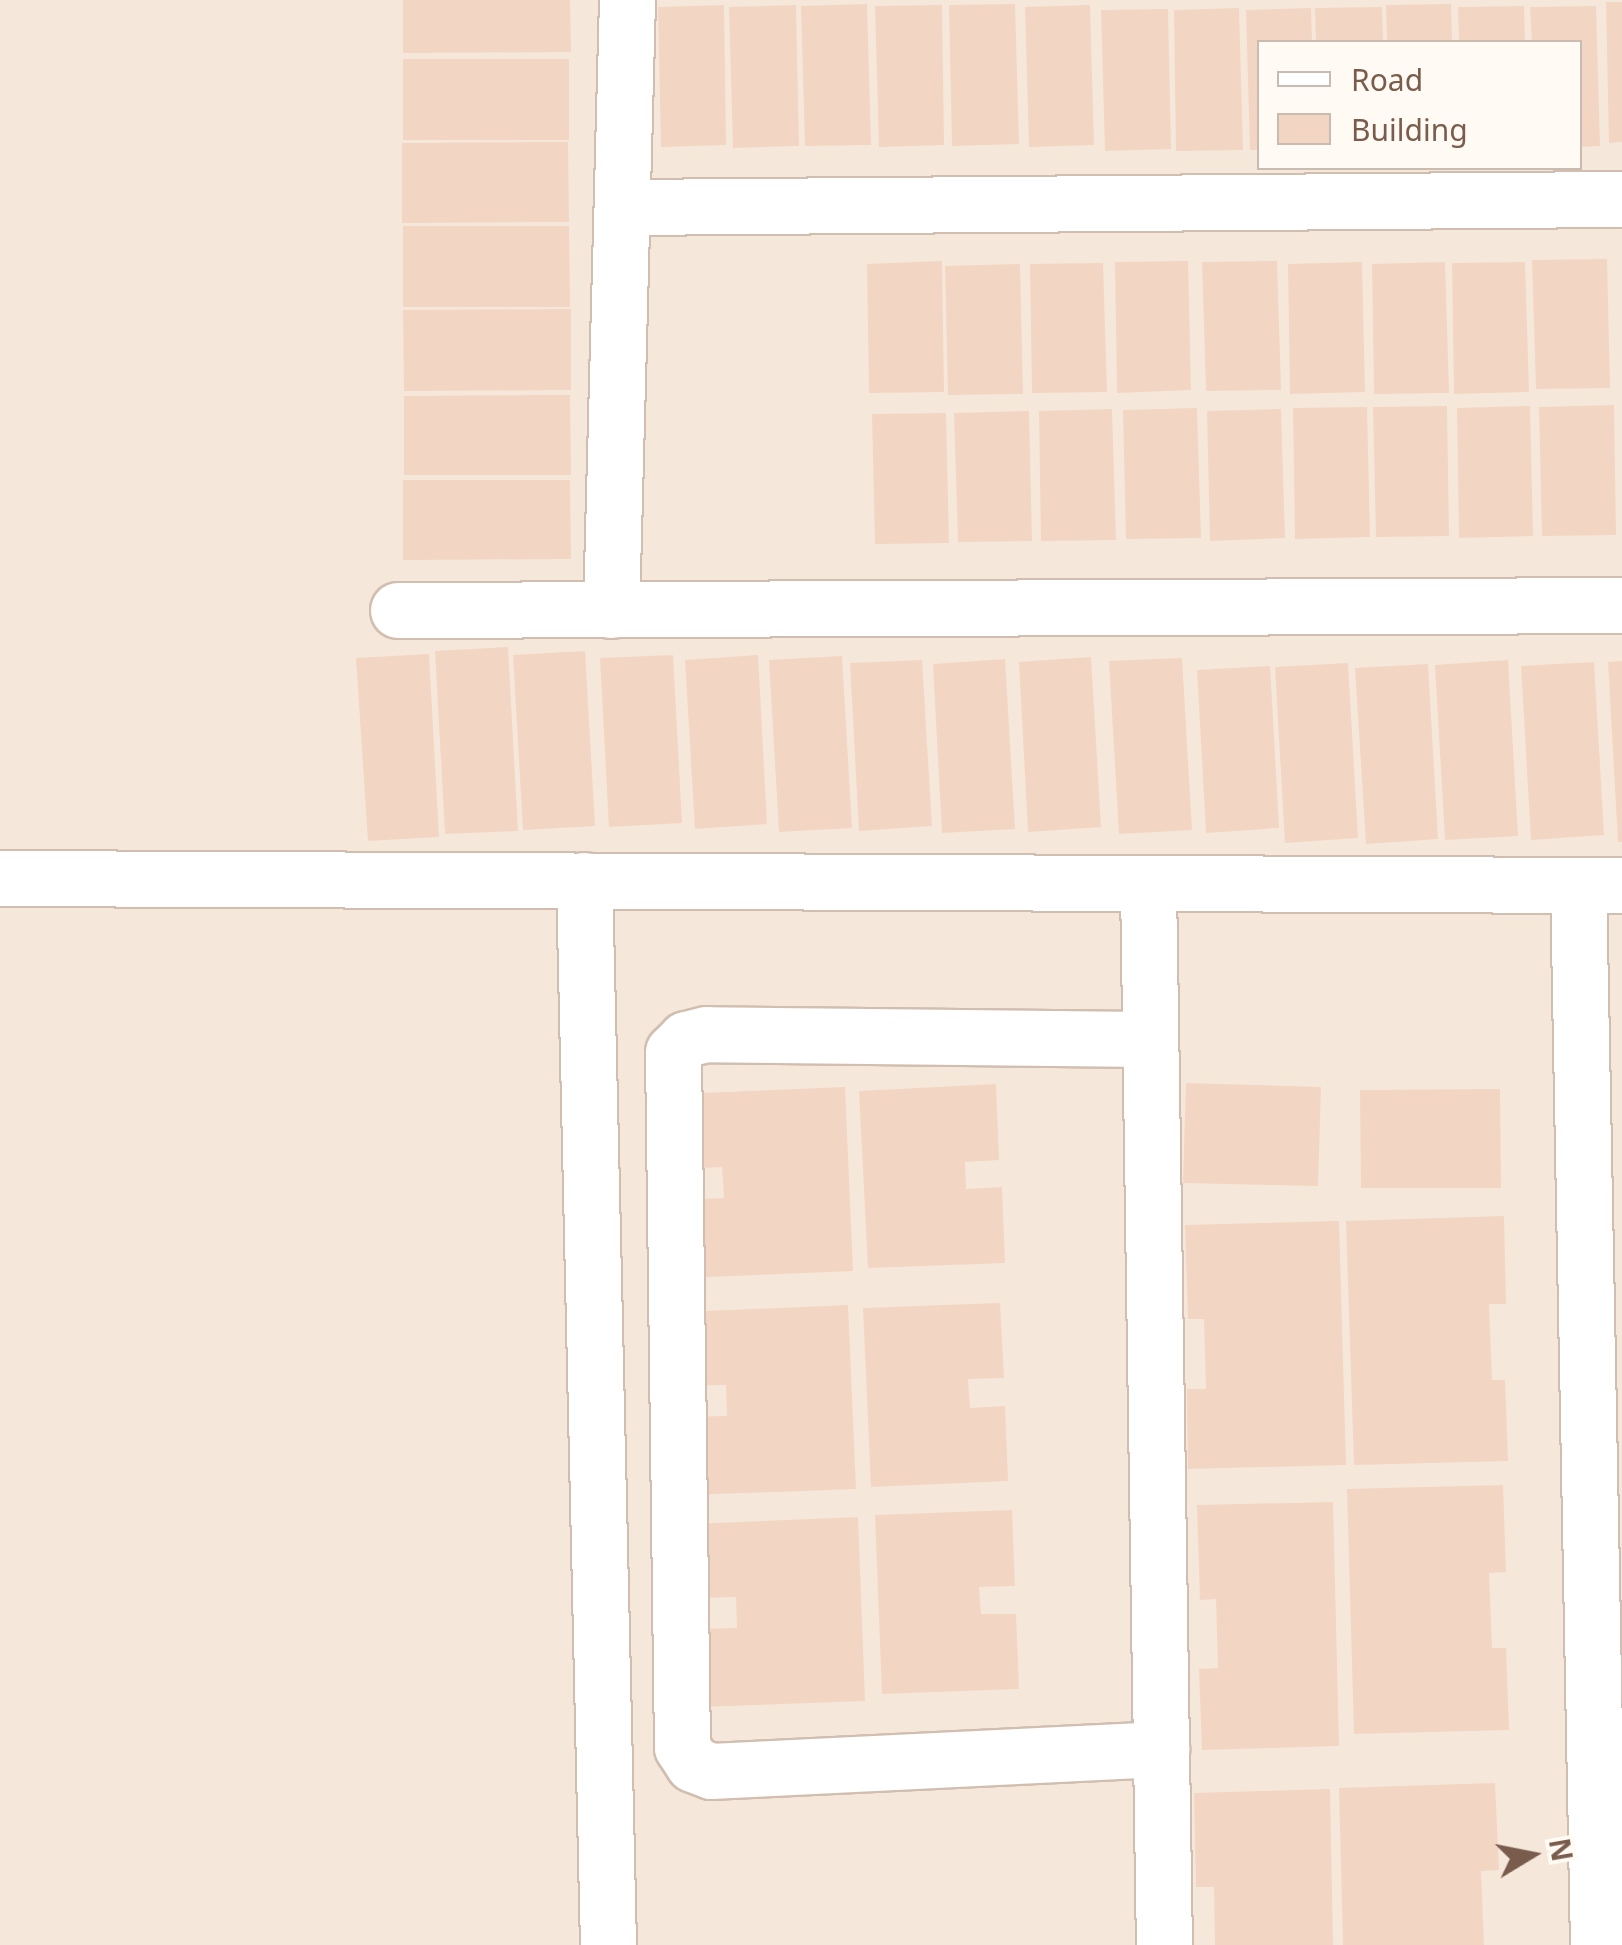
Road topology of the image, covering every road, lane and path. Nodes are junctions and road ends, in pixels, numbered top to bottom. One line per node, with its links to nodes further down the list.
1 (627, 0): 3 (street)
2 (1622, 199): 3 (street)
3 (622, 207): 6 (street)
4 (1622, 605): 6 (street)
5 (398, 610): 6 (street)
6 (611, 610)
7 (0, 878): 8 (street)
8 (584, 880): 9 (street); 15 (street)
9 (1148, 884): 10 (street); 11 (street)
10 (1600, 885): 12 (street)
11 (1150, 1040): 14 (street); 14 (street)
12 (1603, 1235): 13 (street)
13 (1608, 1736): 17 (street)
14 (1161, 1748): 16 (street)
15 (608, 1945)
16 (1164, 1945)
17 (1598, 1945)

